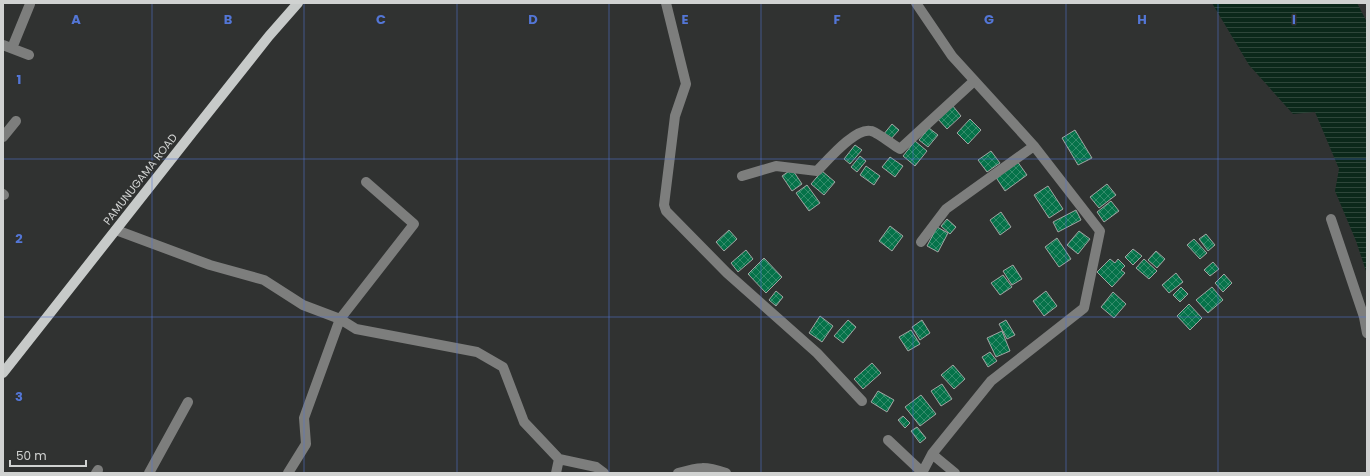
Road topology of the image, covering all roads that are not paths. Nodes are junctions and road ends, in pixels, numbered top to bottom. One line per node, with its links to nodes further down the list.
1 (298, 3): 14 (main road, PAMUNUGAMA ROAD)
2 (666, 3): 19 (street)
3 (916, 3): 7 (street)
4 (30, 4): 5 (street)
5 (7, 46): 6 (street)
6 (29, 55)
7 (974, 81): 10 (street); 11 (street)
8 (16, 121): 9 (street)
9 (3, 137)
10 (1034, 146): 15 (street); 22 (street)
11 (742, 176)
12 (366, 182): 16 (street)
13 (1332, 219): 17 (street)
14 (116, 230): 16 (street); 18 (main road, PAMUNUGAMA ROAD)
15 (921, 242)
16 (340, 319): 23 (street); 25 (street)
17 (1367, 333)
18 (3, 373)
19 (862, 401)
20 (188, 402): 24 (street)
21 (888, 440): 30 (street)
22 (932, 454): 30 (street); 31 (street)
23 (559, 459): 26 (street); 27 (street)
24 (149, 473)
25 (288, 473)
26 (556, 473)
27 (604, 473)
28 (678, 473): 29 (street)
29 (726, 473)
30 (922, 473)
31 (955, 473)

